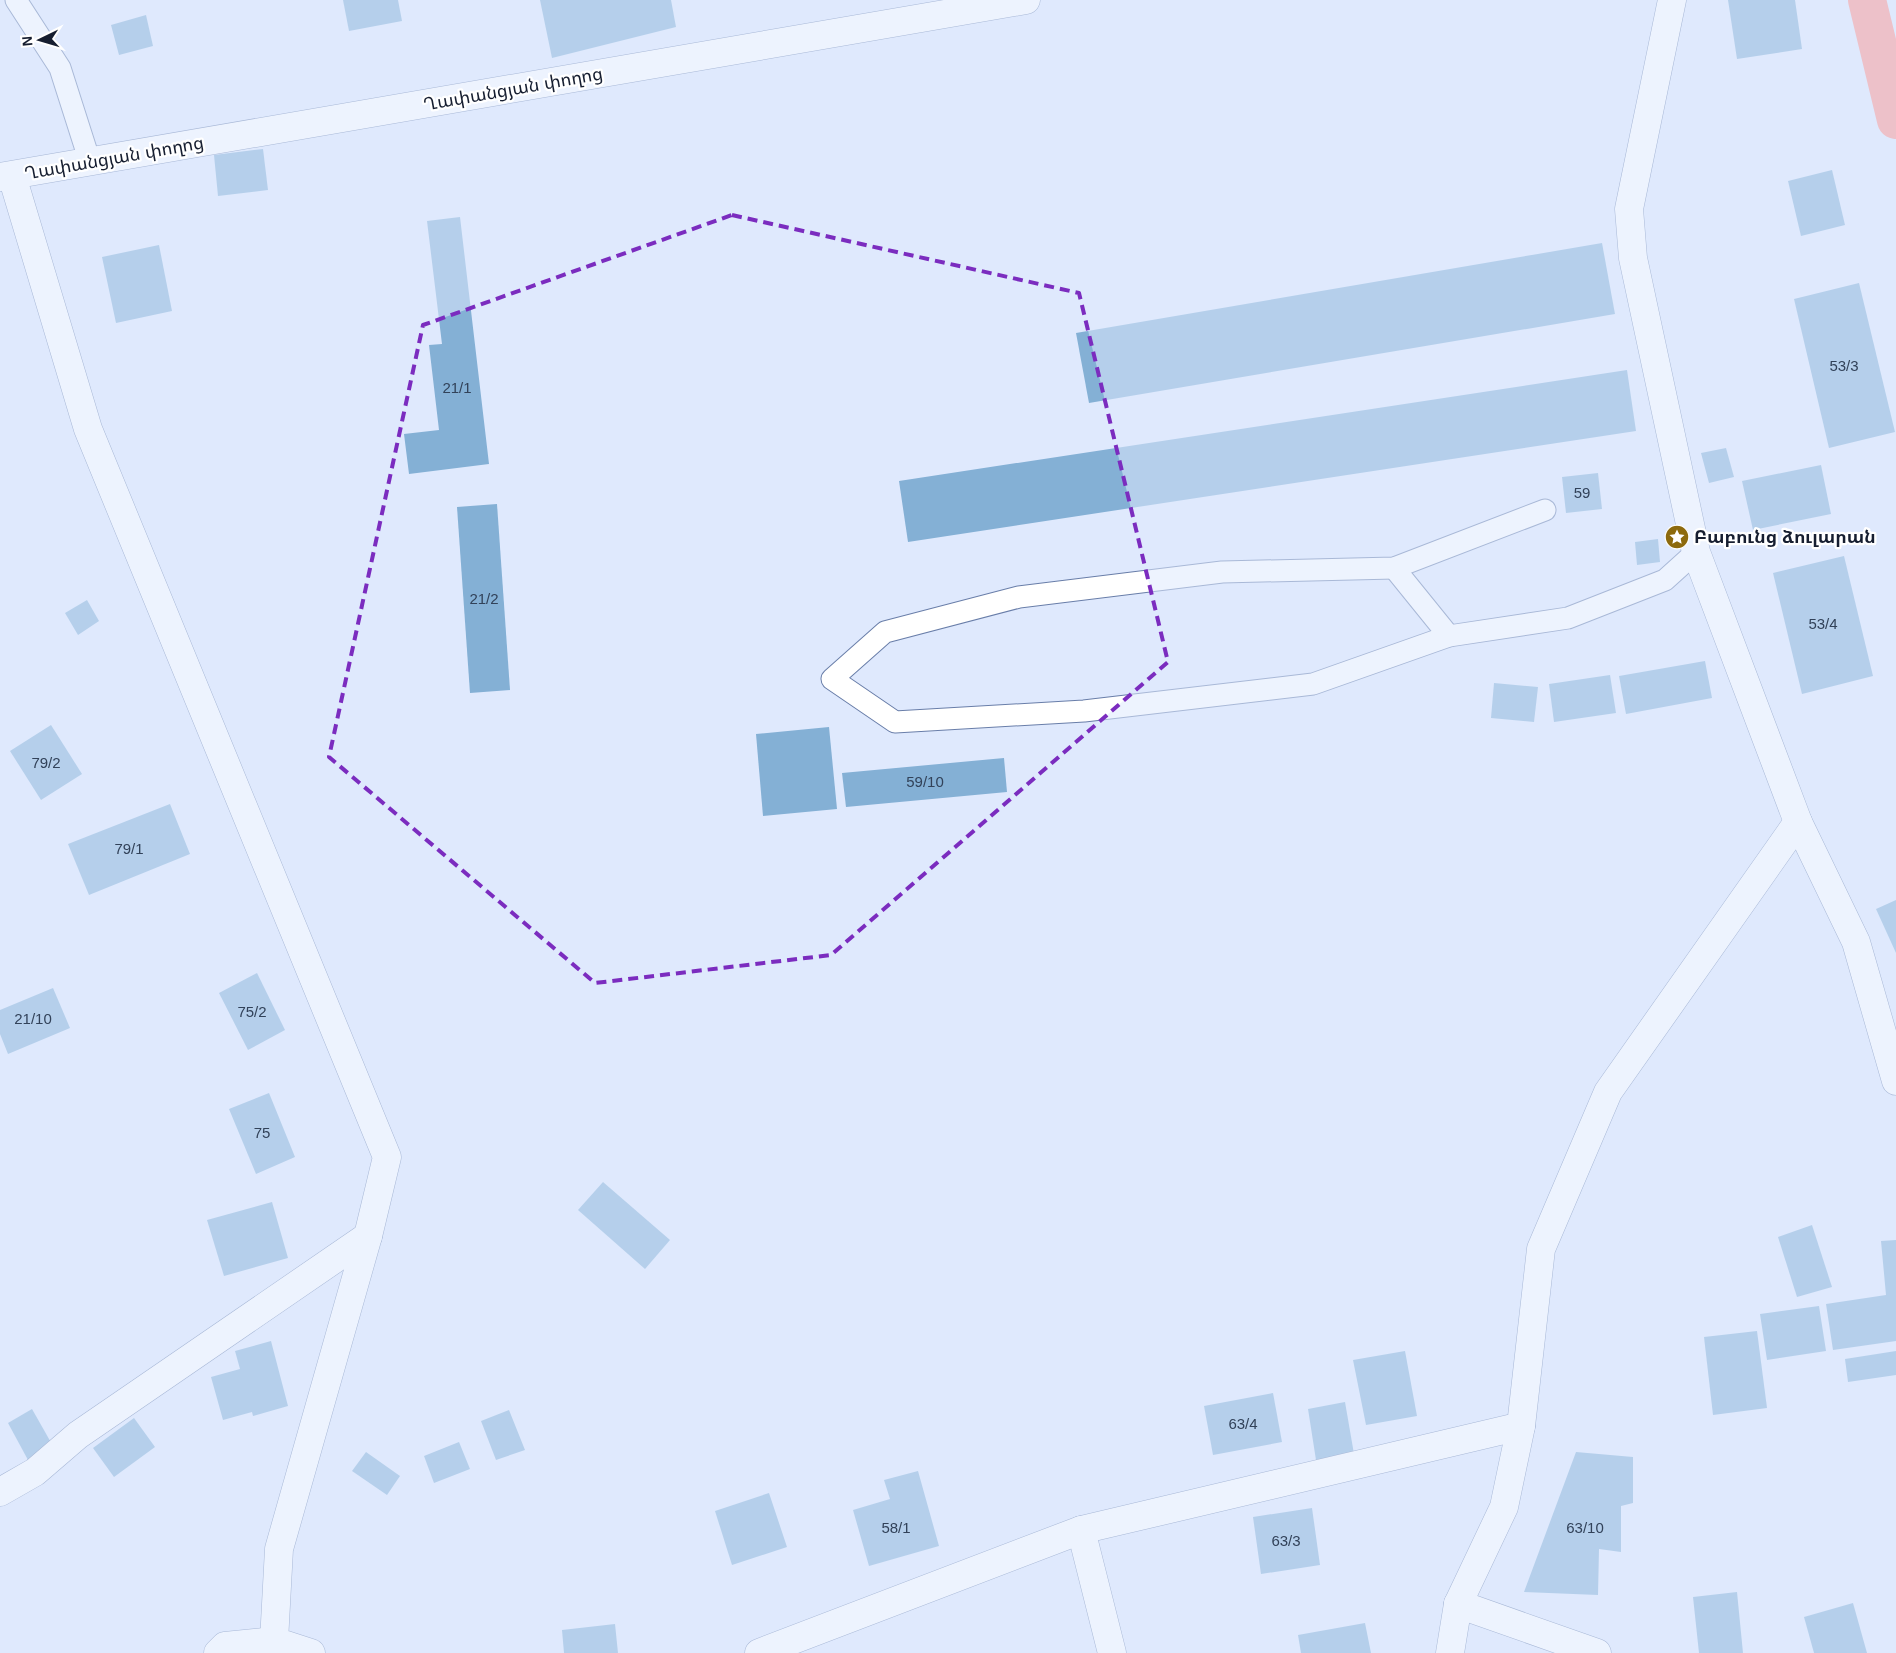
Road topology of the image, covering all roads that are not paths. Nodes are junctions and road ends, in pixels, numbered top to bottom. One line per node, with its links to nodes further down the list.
1 (16, 0): 4 (lane)
2 (1026, 0): 4 (street, Ղափանցյան փողոց)
3 (1672, 0): 7 (street)
4 (90, 162): 5 (street, Ղափանցյան փողոց)
5 (6, 176): 12 (street)
6 (1546, 510): 8 (lane)
7 (1696, 552): 9 (lane); 10 (street)
8 (1394, 568): 9 (lane); 9 (lane)
9 (1449, 636)
10 (1798, 822): 11 (street); 13 (street)
11 (1896, 1081)
12 (368, 1236): 14 (street); 17 (street)
13 (1521, 1426): 15 (street); 16 (street)
14 (0, 1492)
15 (1081, 1530): 20 (street); 21 (street)
16 (1458, 1604): 22 (street); 23 (street)
17 (274, 1641): 18 (street); 19 (street)
18 (218, 1653)
19 (311, 1653)
20 (759, 1653)
21 (1112, 1653)
22 (1450, 1653)
23 (1597, 1653)

